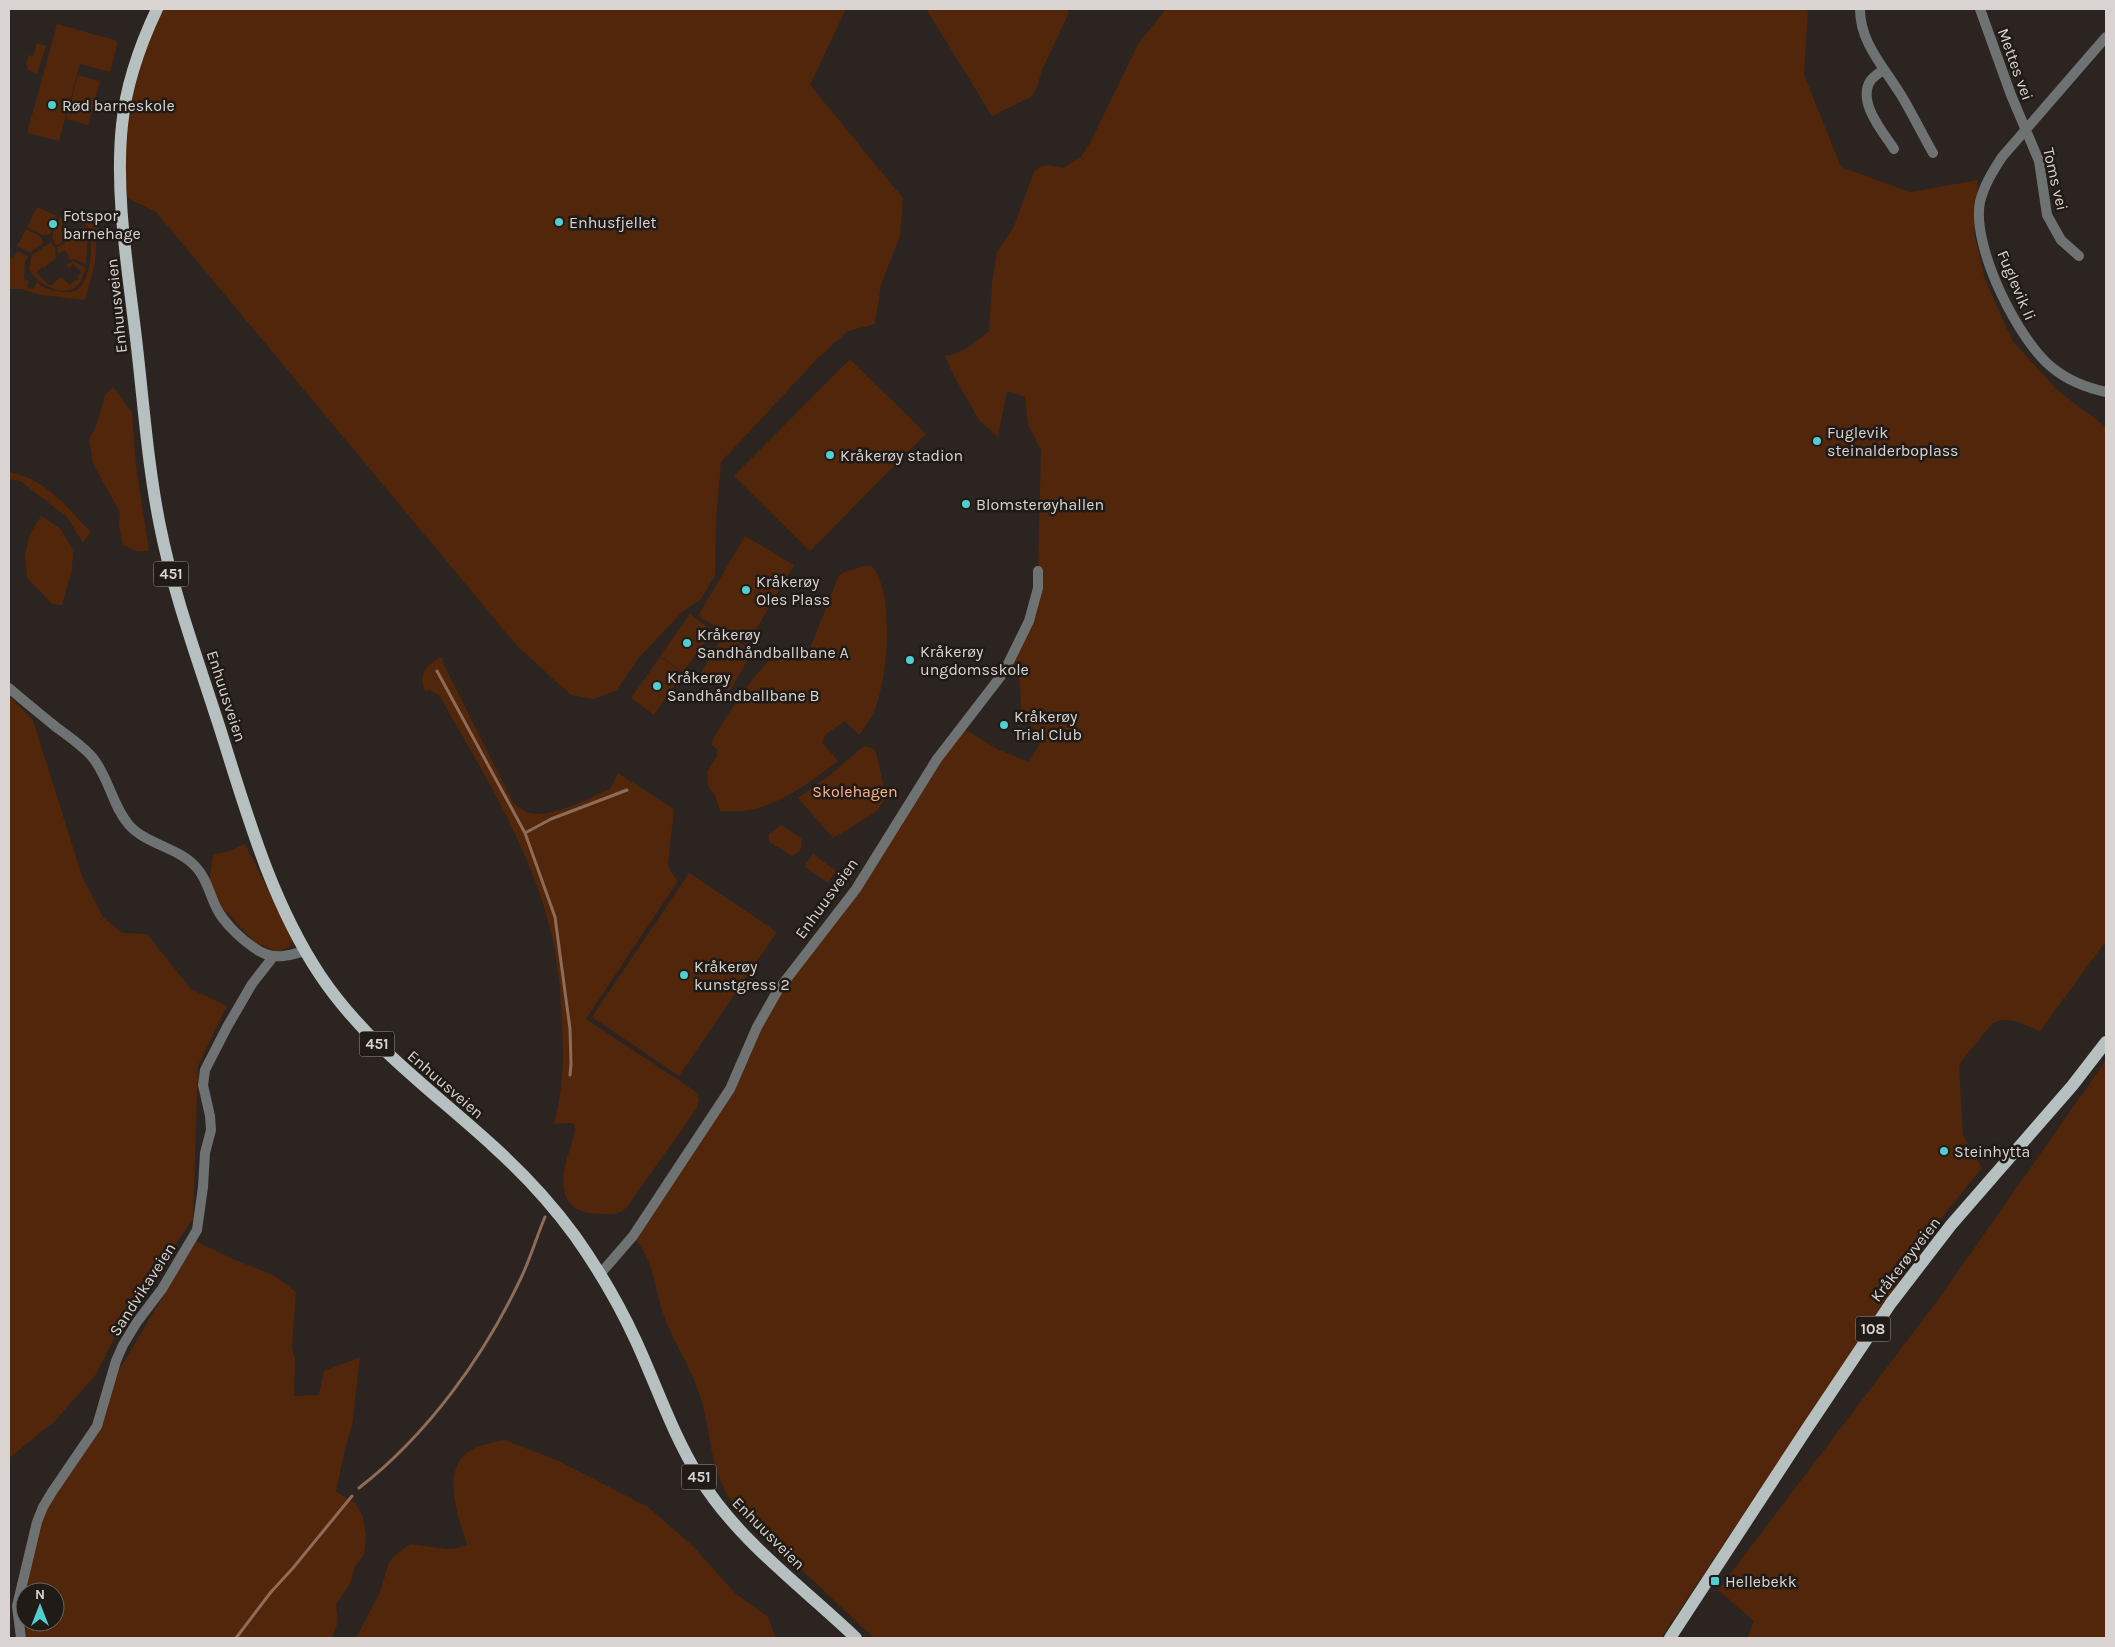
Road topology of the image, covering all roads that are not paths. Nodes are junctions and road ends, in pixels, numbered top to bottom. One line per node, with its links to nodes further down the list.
1 (157, 9): 13 (main road, Enhuusveien / 451)
2 (1860, 9): 5 (street)
3 (1980, 9): 6 (street, Mettes vei)
4 (2106, 37): 6 (street, Fuglevik li)
5 (1883, 70): 7 (street); 8 (street)
6 (2024, 129): 9 (street, Toms vei); 10 (street, Fuglevik li)
7 (1894, 149)
8 (1932, 153)
9 (2079, 256)
10 (2106, 392)
11 (1038, 571): 16 (street, Enhuusveien)
12 (9, 688): 14 (street)
13 (305, 951): 14 (street); 16 (main road, Enhuusveien / 451)
14 (273, 957): 17 (street, Sandvikaveien)
15 (2106, 1042): 20 (main road, Kråkerøyveien / 108)
16 (601, 1273): 19 (main road, Enhuusveien / 451)
17 (13, 1607): 18 (street, Sandvikaveien)
18 (21, 1638)
19 (856, 1638)
20 (1670, 1638)

